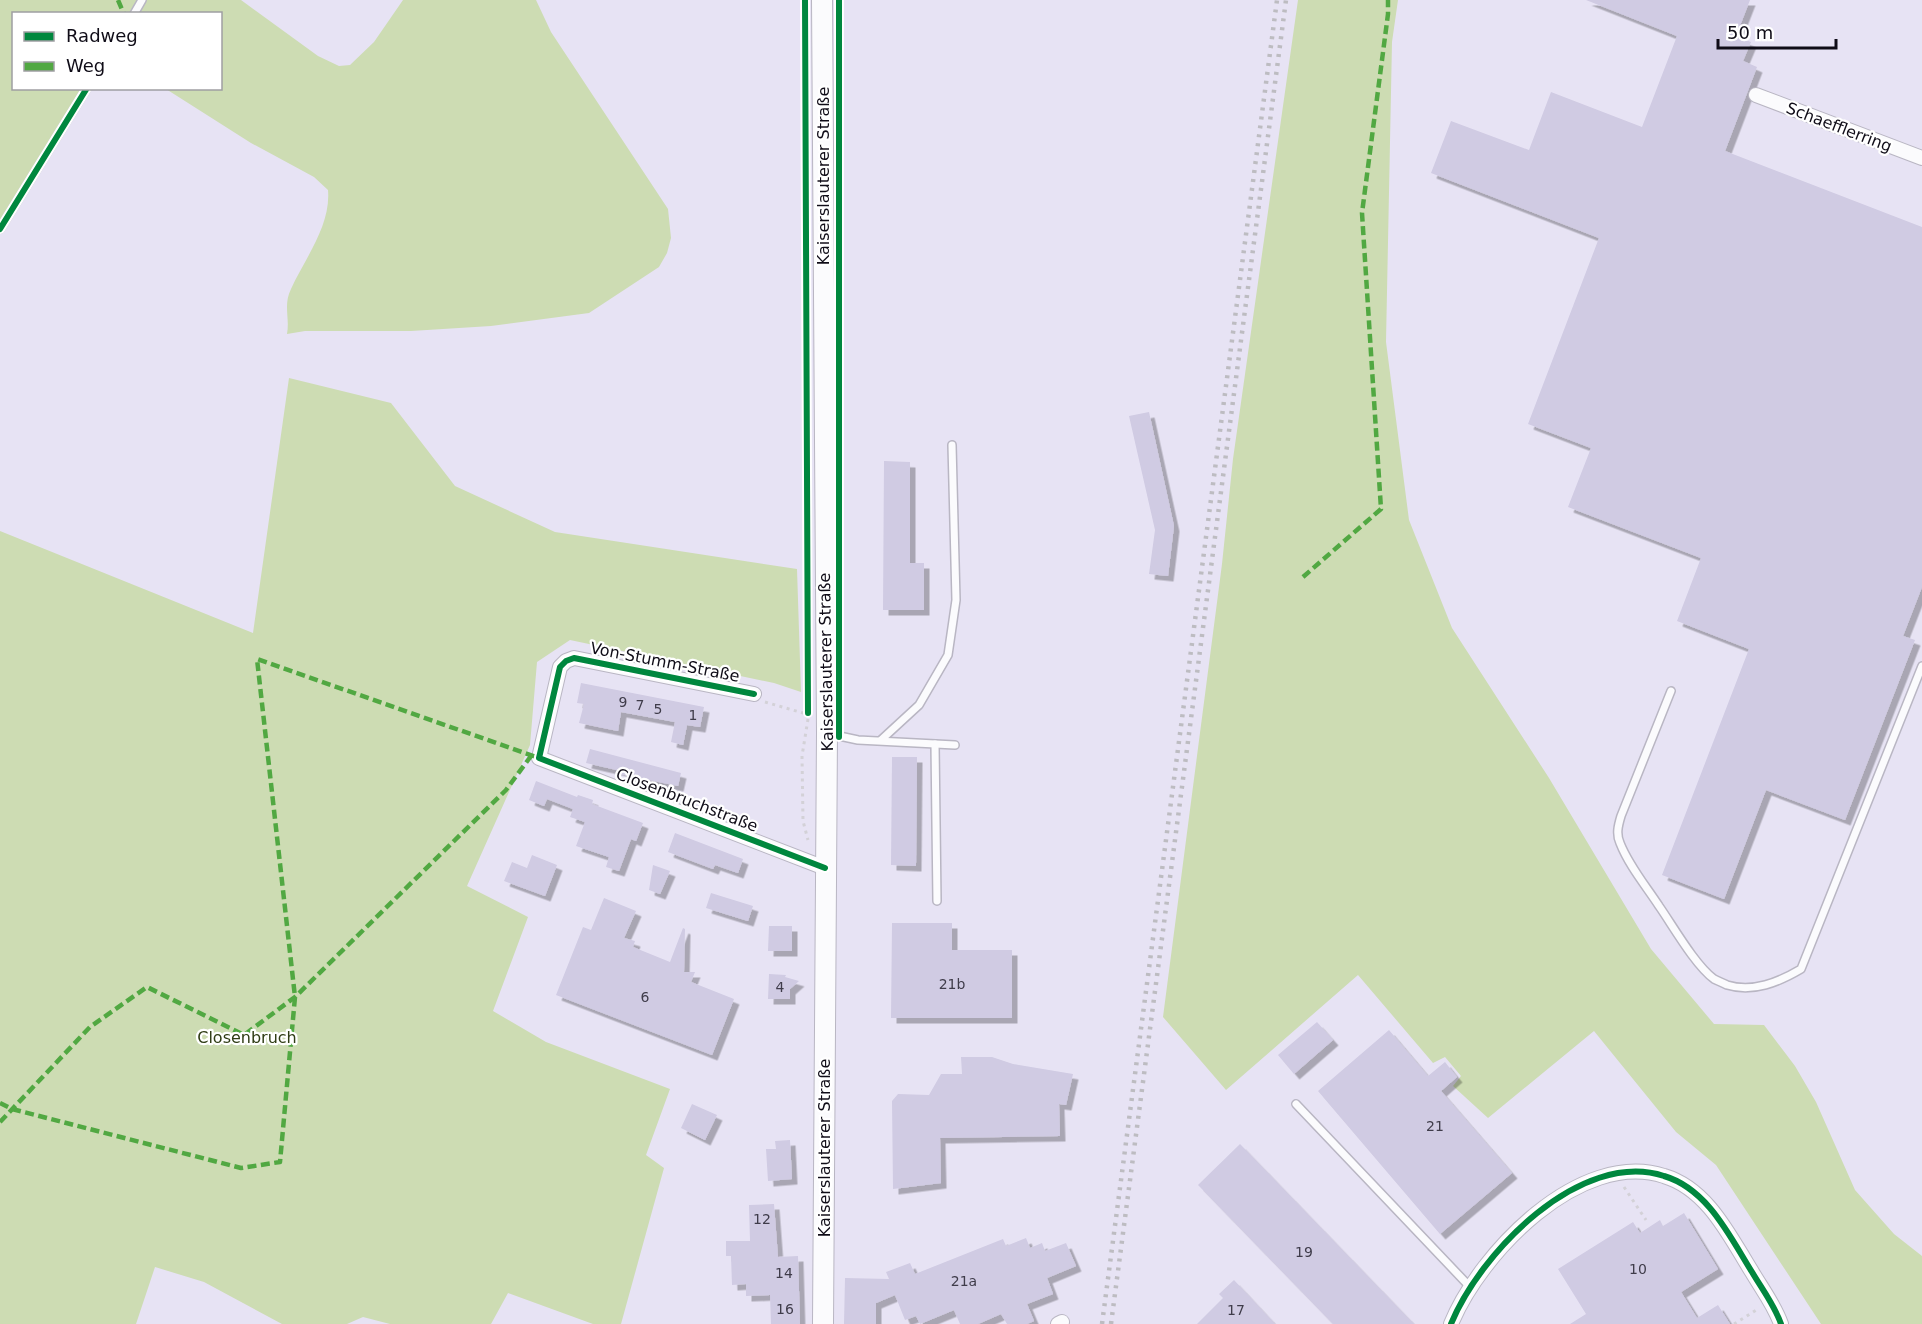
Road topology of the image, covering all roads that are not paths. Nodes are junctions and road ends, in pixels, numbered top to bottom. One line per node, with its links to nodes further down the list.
1 (822, 0): 10 (main road, Kaiserslauterer Straße)
2 (86, 90): 5 (lane)
3 (1756, 95): 4 (street, Schaefflerring)
4 (1922, 158)
5 (0, 229)
6 (951, 445): 11 (lane)
7 (1922, 666): 8 (lane)
8 (1671, 691)
9 (754, 694): 14 (street, Von-Stumm-Straße)
10 (828, 734): 11 (lane); 15 (main road, Kaiserslauterer Straße)
11 (882, 740): 12 (lane)
12 (935, 744): 13 (lane); 16 (lane)
13 (955, 745)
14 (539, 758): 15 (street, Closenbruchstraße)
15 (818, 865): 19 (main road, Kaiserslauterer Straße)
16 (937, 901)
17 (1296, 1104): 18 (lane)
18 (1471, 1288): 20 (street); 21 (street)
19 (823, 1324)
20 (1451, 1324)
21 (1781, 1324)

